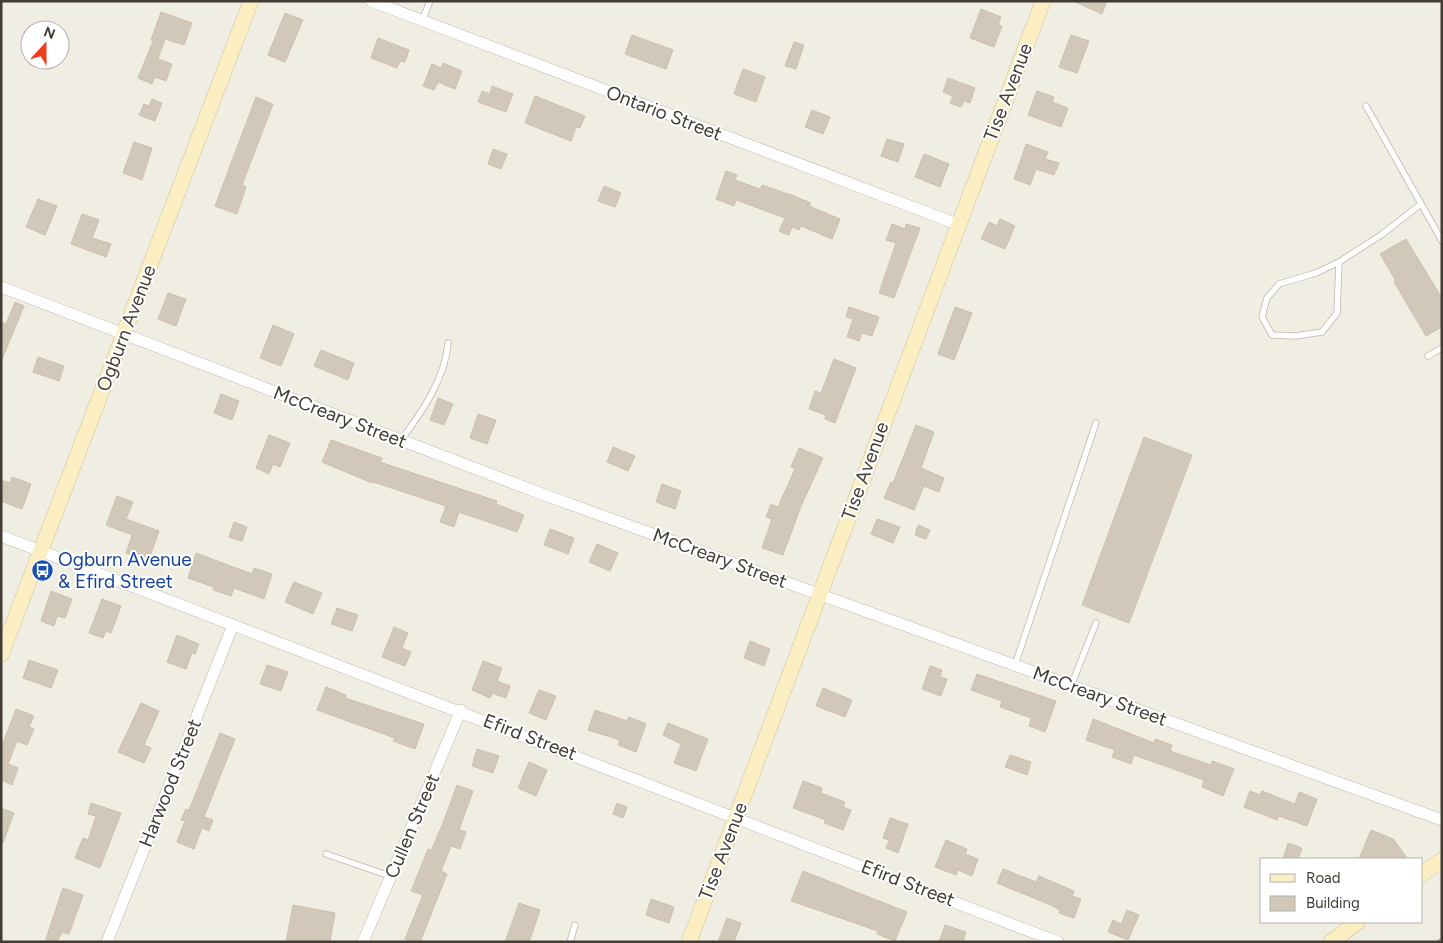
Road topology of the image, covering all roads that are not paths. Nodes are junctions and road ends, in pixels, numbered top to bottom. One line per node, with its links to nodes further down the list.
1 (252, 1): 12 (street, Ogburn Avenue)
2 (371, 1): 5 (street, Ontario Street)
3 (430, 1): 5 (lane)
4 (1042, 1): 8 (street, Tise Avenue)
5 (422, 21): 8 (street, Ontario Street)
6 (1366, 106): 7 (lane)
7 (1421, 204): 9 (lane); 10 (lane)
8 (958, 224): 20 (street, Tise Avenue)
9 (1442, 241)
10 (1339, 262): 10 (lane)
11 (1, 287): 12 (street, McCreary Street)
12 (123, 334): 17 (street, McCreary Street); 19 (street, Ogburn Avenue)
13 (448, 343): 17 (lane)
14 (1442, 348): 15 (lane)
15 (1428, 356)
16 (1096, 423): 24 (lane)
17 (401, 440): 20 (street, McCreary Street)
18 (1, 536): 19 (street, Efird Street)
19 (42, 551): 22 (street, Efird Street); 23 (street, Ogburn Avenue)
20 (820, 595): 24 (street, McCreary Street); 27 (street, Tise Avenue)
21 (1096, 623): 25 (lane)
22 (233, 625): 26 (street, Efird Street); 35 (street, Harwood Street)
23 (1, 655)
24 (1015, 665): 25 (street, McCreary Street)
25 (1071, 686): 28 (street, McCreary Street)
26 (460, 710): 27 (street, Efird Street); 32 (street, Cullen Street)
27 (736, 817): 38 (street, Tise Avenue); 39 (street, Efird Street)
28 (1442, 820)
29 (326, 854): 32 (lane)
30 (1442, 860): 31 (street)
31 (1423, 873)
32 (390, 876): 36 (street, Cullen Street)
33 (1357, 923): 40 (street)
34 (575, 926): 37 (lane)
35 (108, 942)
36 (363, 942)
37 (570, 942)
38 (689, 942)
39 (1058, 942)
40 (1331, 942)

